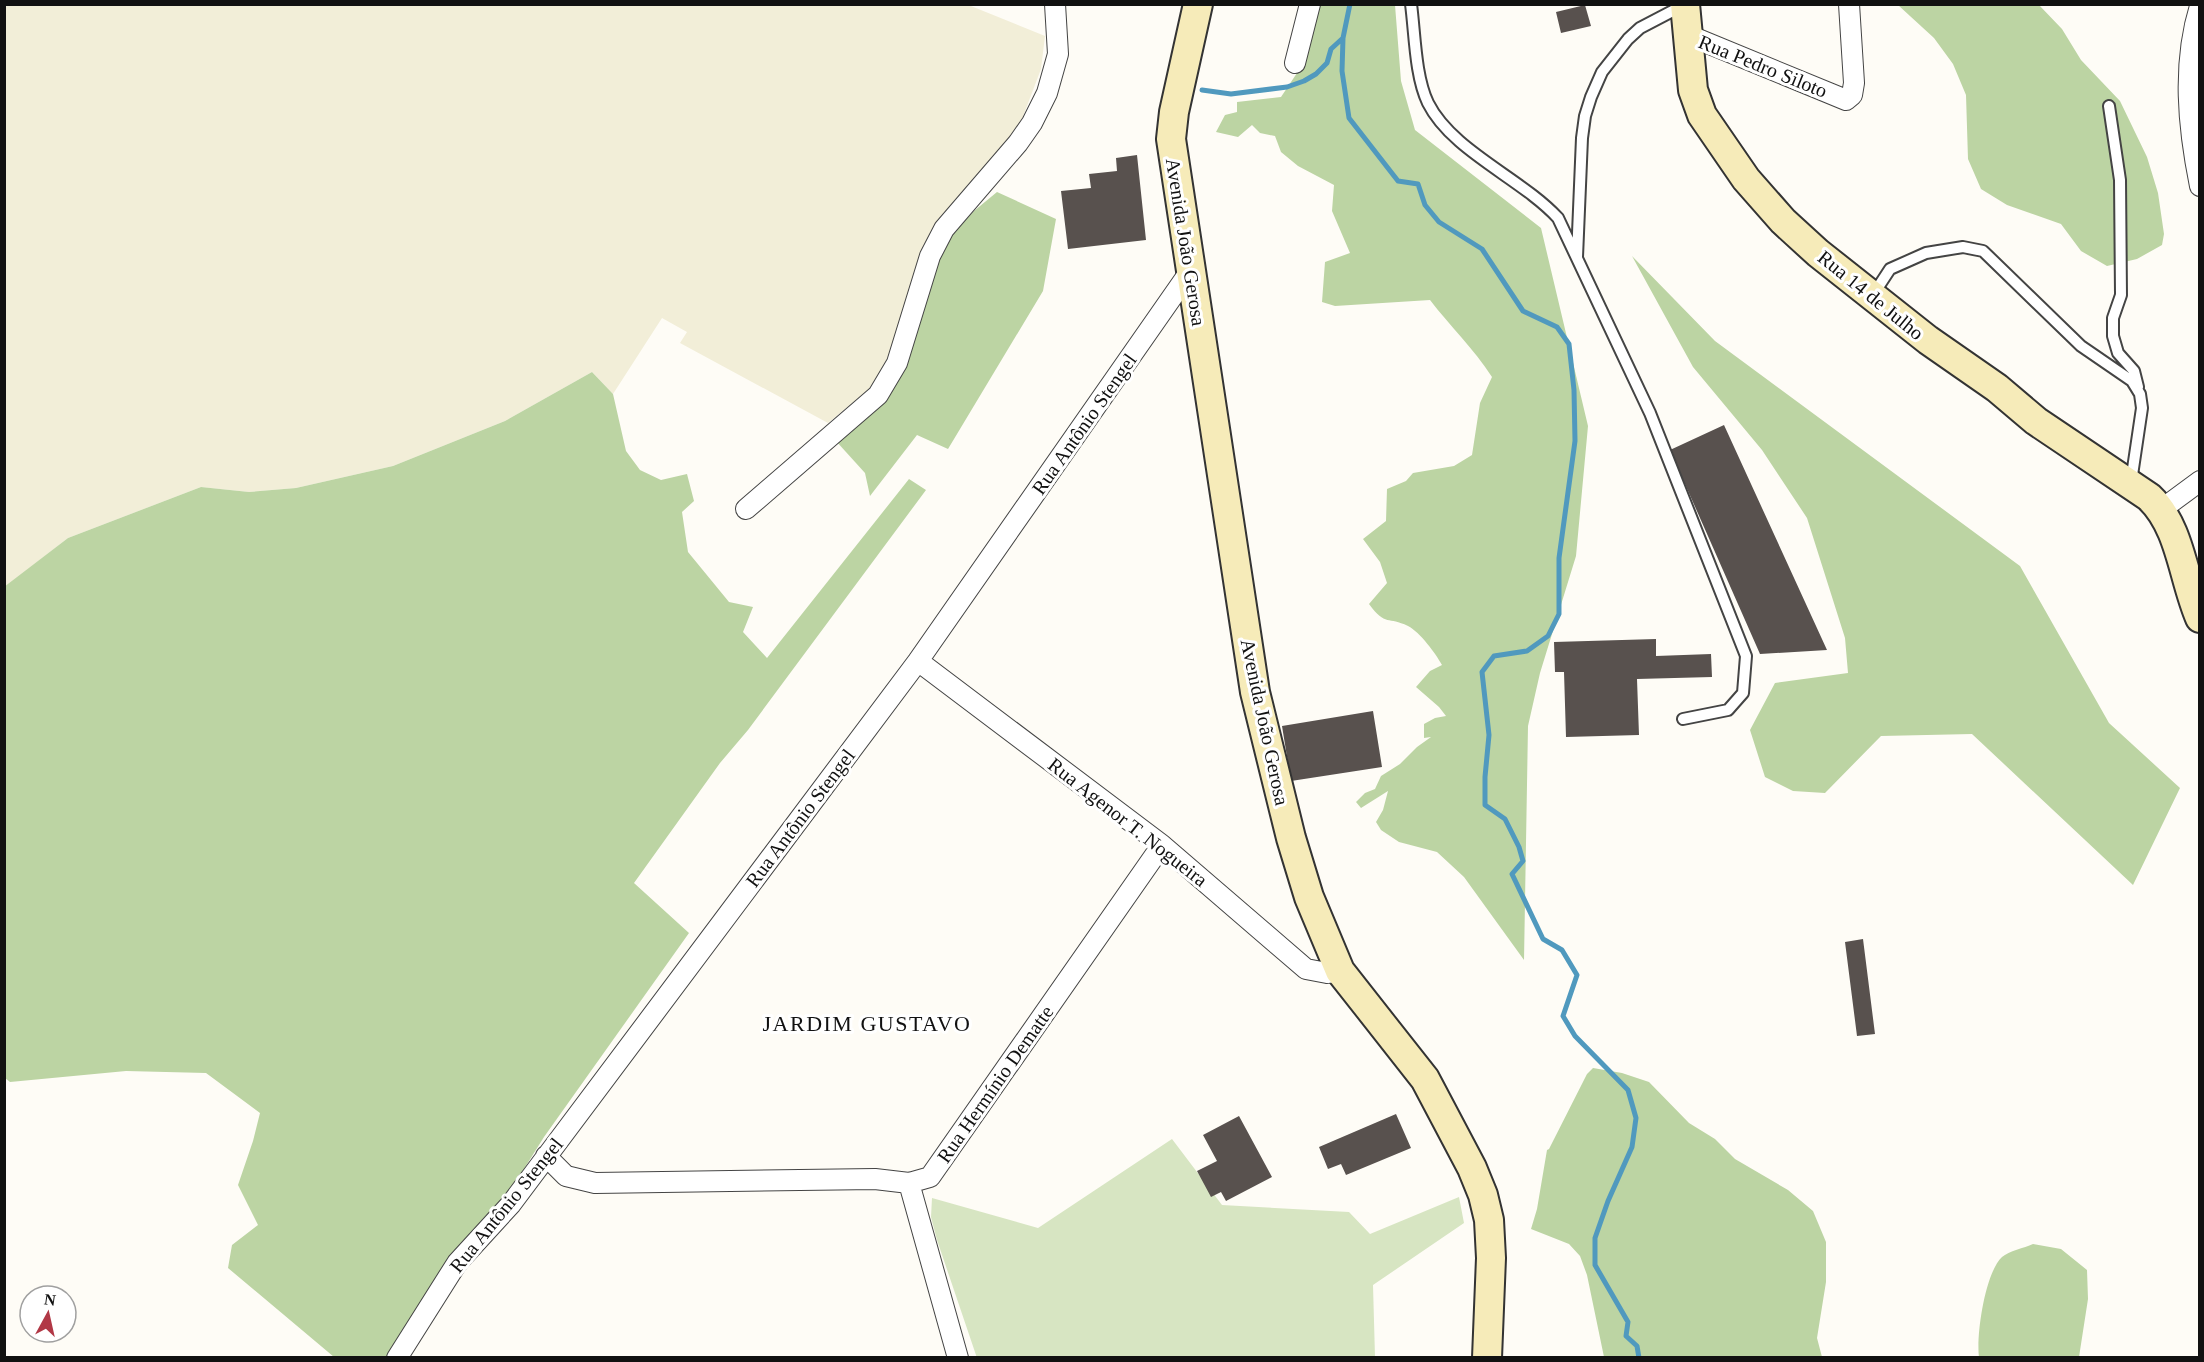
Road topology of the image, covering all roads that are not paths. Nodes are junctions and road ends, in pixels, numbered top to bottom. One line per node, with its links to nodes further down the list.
1 (1055, 4): 18 (street)
2 (1198, 4): 13 (main road, Avenida João Gerosa)
3 (1310, 4): 9 (street)
4 (1411, 4): 12 (lane)
5 (1685, 4): 8 (main road, Rua 14 de Julho); 12 (lane)
6 (1849, 4): 8 (street, Rua Pedro Siloto)
7 (2199, 6): 11 (street)
8 (1688, 35): 14 (main road, Rua 14 de Julho)
9 (1295, 63)
10 (2109, 106): 15 (lane)
11 (2199, 186)
12 (1577, 257): 22 (lane)
13 (1191, 270): 21 (street, Rua Antônio Stengel); 24 (main road, Avenida João Gerosa)
14 (1873, 296): 15 (lane); 17 (main road, Rua 14 de Julho)
15 (2140, 394): 17 (lane)
16 (2199, 481): 19 (street)
17 (2131, 484): 19 (main road, Rua 14 de Julho)
18 (746, 509)
19 (2162, 509): 20 (main road)
20 (2199, 618)
21 (918, 661): 23 (street, Rua Agenor T. Nogueira); 25 (street, Rua Antônio Stengel)
22 (1683, 719)
23 (1162, 845): 24 (street, Rua Agenor T. Nogueira); 26 (street, Rua Hermínio Dematte)
24 (1340, 971): 29 (main road, Avenida João Gerosa)
25 (546, 1156): 26 (street); 27 (street, Rua Antônio Stengel)
26 (909, 1183): 28 (street)
27 (398, 1358)
28 (958, 1358)
29 (1487, 1358)

